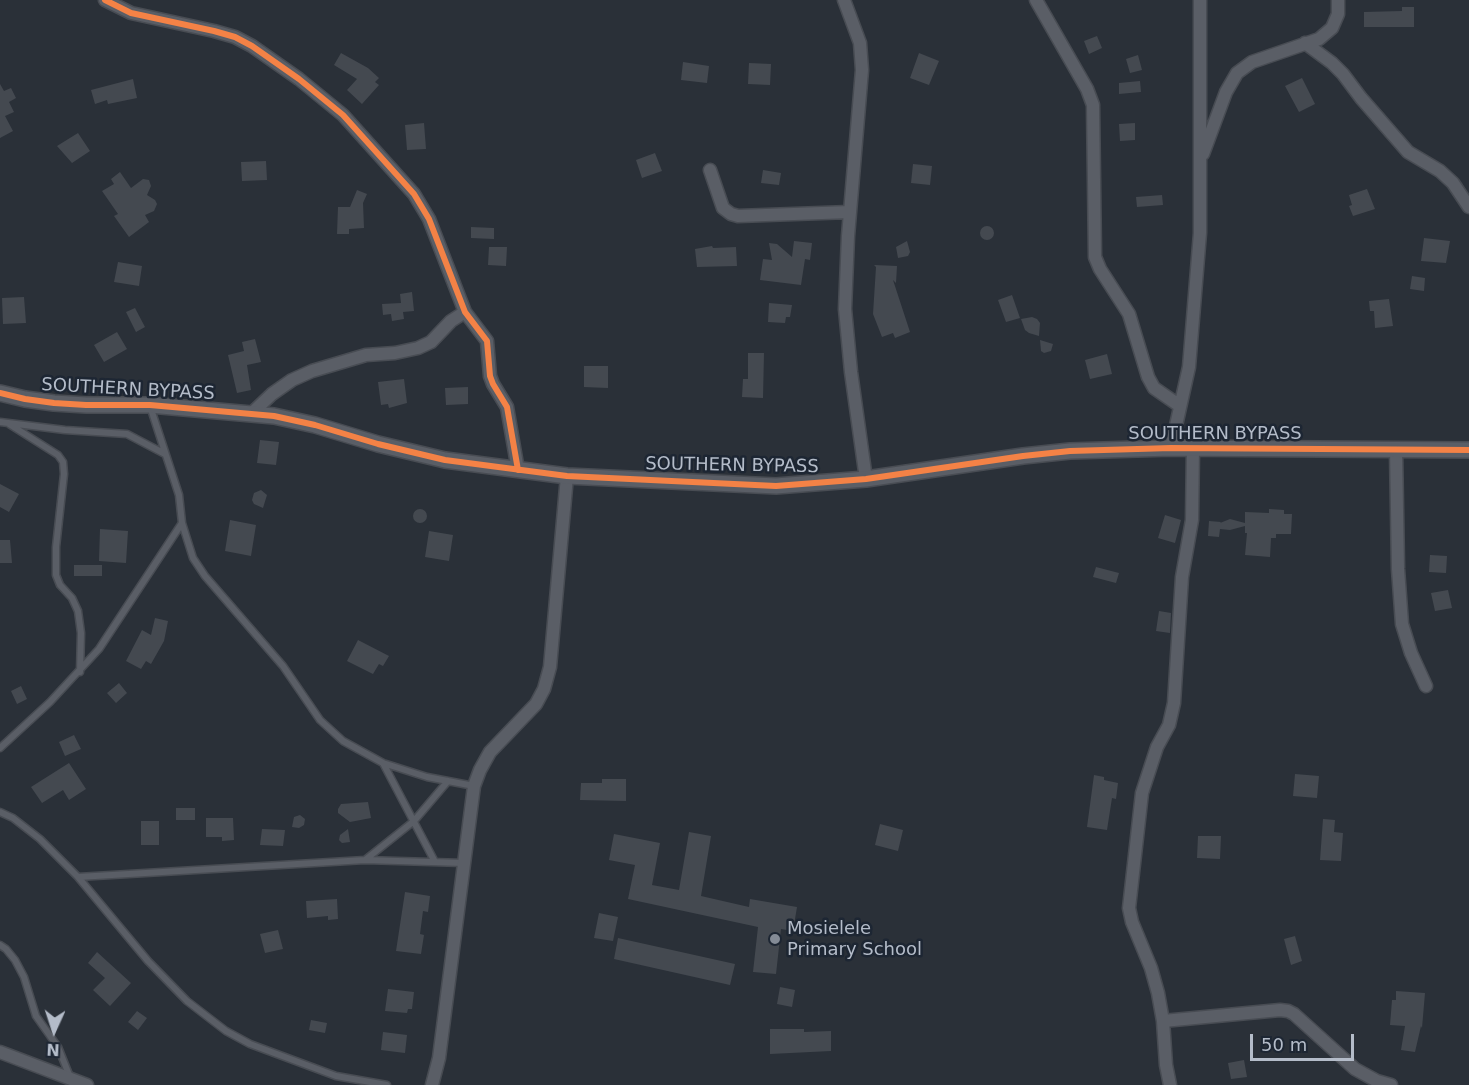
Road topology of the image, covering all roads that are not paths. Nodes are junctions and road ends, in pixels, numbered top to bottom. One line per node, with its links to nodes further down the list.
1 (105, 0): 11 (street)
2 (844, 0): 10 (street)
3 (1036, 0): 16 (street)
4 (1200, 0): 7 (street)
5 (1338, 0): 6 (street)
6 (1305, 43): 7 (street); 9 (street)
7 (1200, 162): 16 (street)
8 (710, 170): 10 (street)
9 (1469, 207)
10 (850, 212): 27 (street)
11 (465, 312): 17 (street); 25 (street)
12 (0, 383): 14 (street)
13 (0, 393): 14 (street, SOUTHERN BYPASS)
14 (25, 399): 15 (street, SOUTHERN BYPASS)
15 (150, 405): 17 (street, SOUTHERN BYPASS); 24 (lane)
16 (1180, 406): 20 (street)
17 (252, 413): 25 (street, SOUTHERN BYPASS)
18 (0, 422): 19 (lane)
19 (9, 424): 24 (lane); 29 (lane)
20 (1171, 448): 21 (street, SOUTHERN BYPASS); 27 (street, SOUTHERN BYPASS)
21 (1193, 448): 22 (street, SOUTHERN BYPASS); 42 (street)
22 (1396, 450): 23 (street, SOUTHERN BYPASS); 30 (street)
23 (1469, 450)
24 (165, 454): 28 (lane)
25 (518, 470): 26 (street, SOUTHERN BYPASS)
26 (567, 476): 27 (street, SOUTHERN BYPASS); 34 (street)
27 (866, 479)
28 (183, 523): 29 (lane); 32 (lane)
29 (80, 672): 31 (lane)
30 (1426, 686)
31 (0, 748)
32 (383, 763): 33 (lane); 36 (lane)
33 (448, 781): 34 (lane); 36 (lane)
34 (474, 786): 39 (street)
35 (0, 812): 40 (lane)
36 (414, 821): 37 (lane); 38 (lane)
37 (365, 860): 38 (lane); 40 (lane)
38 (435, 862): 39 (lane)
39 (464, 864): 47 (street)
40 (78, 877): 46 (lane)
41 (0, 945): 44 (lane)
42 (1164, 1021): 48 (street); 49 (street)
43 (0, 1052): 44 (street)
44 (71, 1078): 45 (street)
45 (87, 1085)
46 (387, 1085)
47 (432, 1085)
48 (1170, 1085)
49 (1392, 1085)

